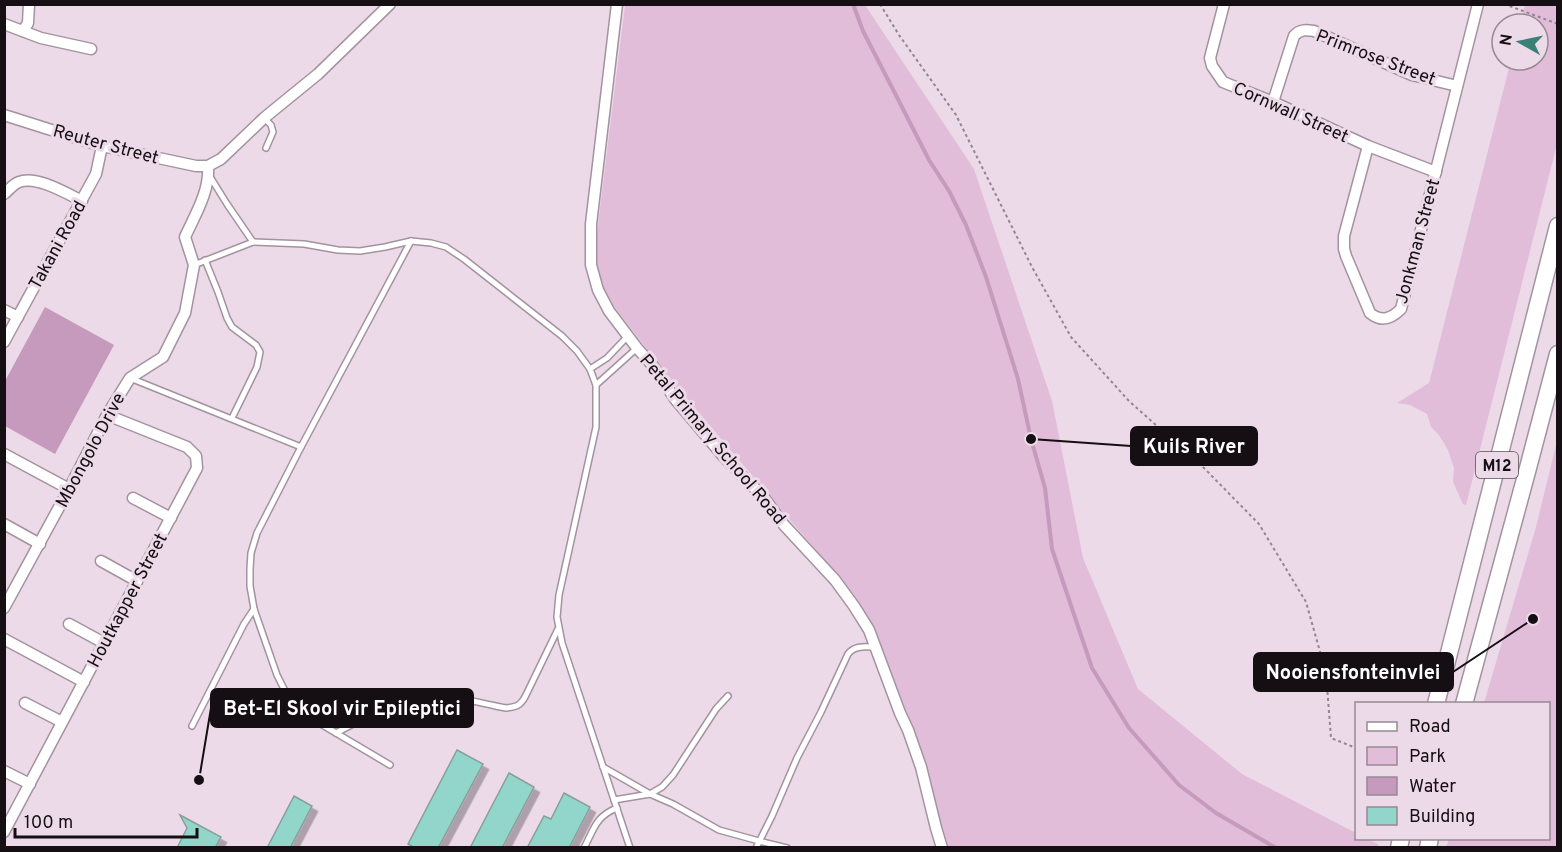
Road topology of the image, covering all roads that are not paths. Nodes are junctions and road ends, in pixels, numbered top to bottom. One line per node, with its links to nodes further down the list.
1 (29, 4): 7 (street)
2 (390, 4): 12 (street)
3 (617, 4): 26 (street, Petal Primary School Road)
4 (1224, 4): 10 (street, Cornwall Street)
5 (1478, 4): 9 (street, Jonkman Street)
6 (4, 24): 7 (street)
7 (23, 31): 8 (street)
8 (91, 49)
9 (1457, 86): 10 (street, Primrose Street); 17 (street, Jonkman Street)
10 (1273, 102): 14 (street, Cornwall Street)
11 (4, 115): 13 (street, Reuter Street)
12 (264, 118): 15 (lane); 16 (street)
13 (102, 146): 16 (street, Reuter Street); 19 (street, Takani Road)
14 (1368, 146): 17 (street, Cornwall Street); 17 (street, Jonkman Street)
15 (266, 148)
16 (209, 170): 22 (lane); 23 (street, Mbongolo Drive)
17 (1436, 172)
18 (4, 195): 19 (street)
19 (82, 201): 25 (street, Takani Road)
20 (1557, 226): 53 (main road, M12)
21 (411, 241): 22 (lane); 30 (lane); 35 (lane)
22 (253, 242): 23 (lane)
23 (199, 263): 31 (street, Mbongolo Drive); 34 (lane)
24 (4, 310): 25 (street)
25 (18, 317): 27 (street, Takani Road)
26 (628, 336): 28 (street, Petal Primary School Road); 30 (lane)
27 (4, 342)
28 (637, 348): 32 (lane); 50 (street, Petal Primary School Road)
29 (1557, 354): 54 (main road, M12)
30 (590, 369): 32 (lane)
31 (130, 378): 33 (street, Mbongolo Drive); 34 (lane)
32 (596, 385): 47 (lane)
33 (106, 414): 37 (street, Mbongolo Drive); 39 (street, Houtkapper Street)
34 (232, 418): 35 (lane)
35 (301, 447): 45 (lane)
36 (4, 454): 37 (street)
37 (69, 489): 41 (street, Mbongolo Drive)
38 (133, 498): 39 (street)
39 (171, 518): 43 (street, Houtkapper Street)
40 (4, 524): 41 (street)
41 (40, 544): 44 (street, Mbongolo Drive)
42 (101, 561): 43 (street)
43 (137, 581): 49 (street, Houtkapper Street)
44 (4, 608)
45 (254, 609): 57 (lane); 58 (lane)
46 (69, 624): 49 (street)
47 (558, 628): 58 (lane); 60 (lane)
48 (4, 639): 51 (street)
49 (104, 643): 51 (street, Houtkapper Street)
50 (876, 647): 67 (lane); 71 (street, Petal Primary School Road)
51 (84, 682): 56 (street, Houtkapper Street)
52 (728, 696): 63 (lane)
53 (1437, 702)
54 (1465, 702)
55 (25, 703): 56 (street)
56 (63, 722): 62 (street, Houtkapper Street)
57 (192, 726)
58 (336, 734): 59 (lane)
59 (390, 765)
60 (603, 767): 63 (lane); 64 (lane)
61 (4, 771): 62 (street)
62 (30, 784): 66 (street, Houtkapper Street)
63 (650, 794): 64 (lane); 67 (lane)
64 (614, 800): 65 (lane)
65 (617, 808): 68 (lane); 69 (lane)
66 (4, 832)
67 (758, 844): 70 (lane)
68 (584, 848)
69 (630, 848)
70 (787, 848)
71 (942, 848)

